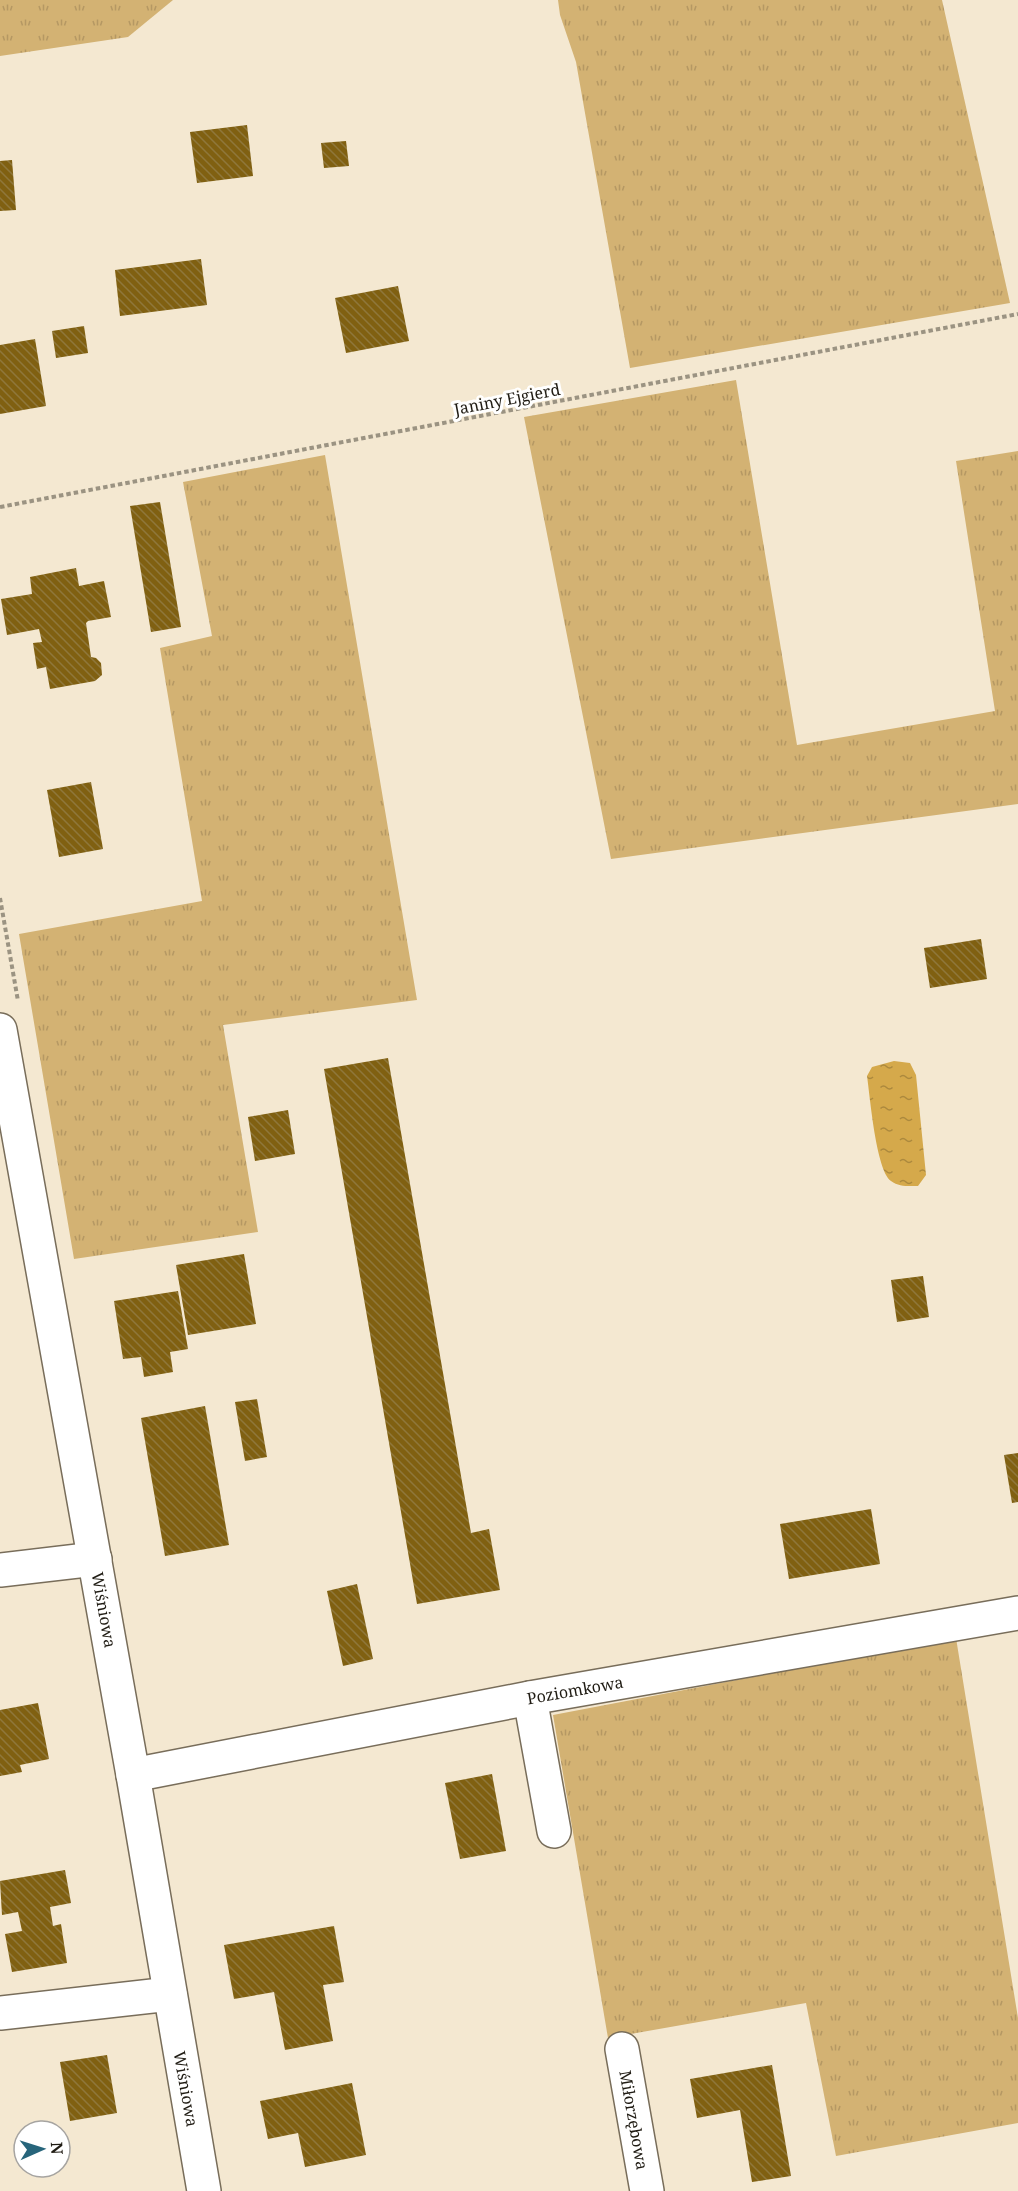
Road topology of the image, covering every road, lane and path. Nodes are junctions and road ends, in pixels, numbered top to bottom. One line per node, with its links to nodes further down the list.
1 (1018, 314): 2 (path, Janiny Ejgierd)
2 (0, 507)
3 (0, 1030): 4 (street, Wiśniowa)
4 (10, 1138): 5 (street, Wiśniowa)
5 (95, 1560): 6 (street); 9 (street, Wiśniowa)
6 (0, 1570)
7 (1018, 1613): 8 (street, Poziomkowa)
8 (530, 1698): 9 (street, Poziomkowa); 10 (street)
9 (134, 1775): 11 (street, Wiśniowa)
10 (554, 1831)
11 (170, 1994): 12 (street); 14 (street, Wiśniowa)
12 (0, 2013)
13 (622, 2049): 15 (street, Miłorzębowa)
14 (204, 2191)
15 (646, 2191)

